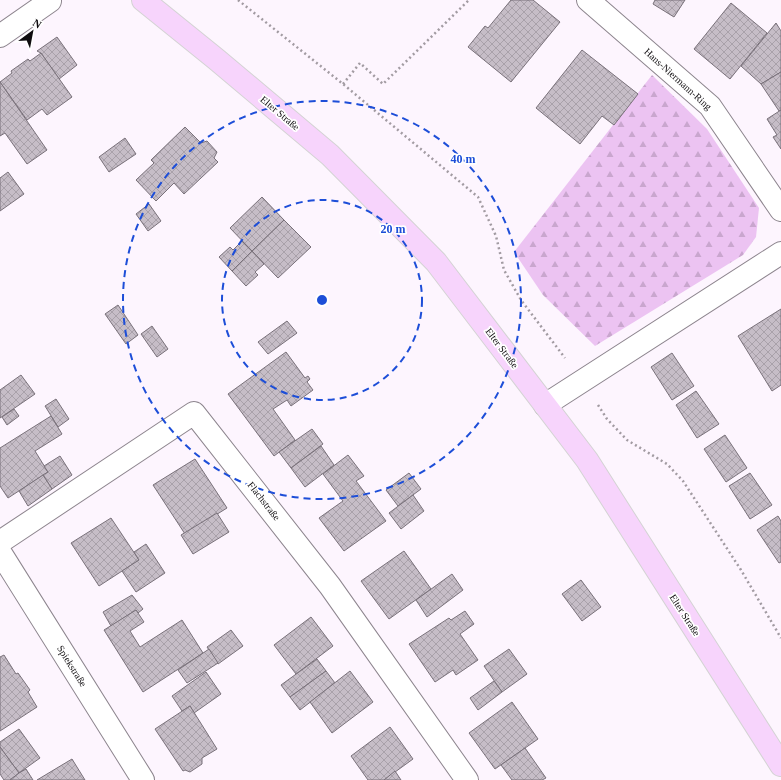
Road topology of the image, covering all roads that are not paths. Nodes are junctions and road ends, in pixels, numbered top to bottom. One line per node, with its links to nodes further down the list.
1 (143, 0): 7 (main road, Elter Straße)
2 (588, 0): 5 (street, Hans-Niermann-Ring)
3 (50, 1): 4 (street)
4 (0, 36)
5 (781, 210)
6 (781, 253): 7 (street)
7 (544, 405): 10 (main road, Elter Straße)
8 (0, 542): 12 (street, Flachstraße)
9 (0, 552): 11 (street, Spiekstraße)
10 (781, 765)
11 (143, 780)
12 (467, 780)

